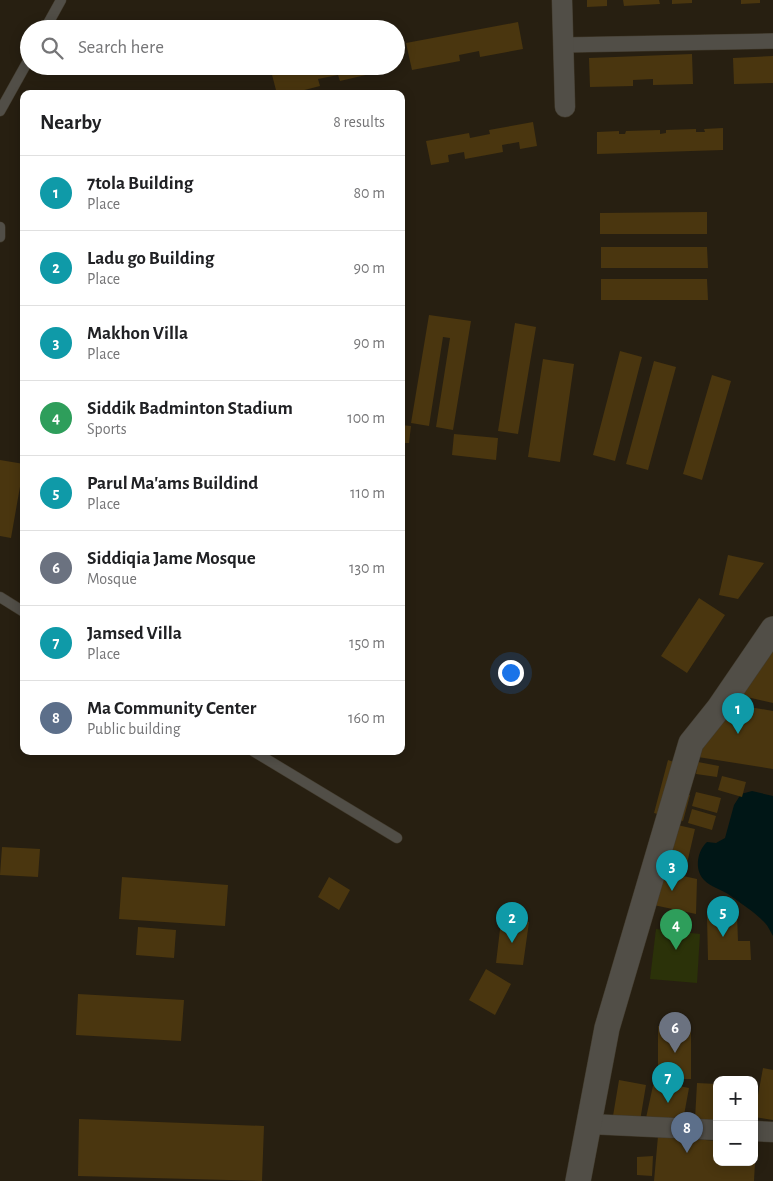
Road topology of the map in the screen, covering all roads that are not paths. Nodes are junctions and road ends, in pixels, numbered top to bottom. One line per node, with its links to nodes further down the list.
1 (61, 0): 3 (lane)
2 (562, 0): 5 (street)
3 (51, 20)
4 (773, 41): 5 (street)
5 (564, 45): 7 (street)
6 (20, 75): 8 (lane)
7 (564, 108)
8 (0, 111)
9 (0, 227): 10 (lane)
10 (0, 237)
11 (0, 597): 12 (lane)
12 (20, 610)
13 (773, 629): 16 (street)
14 (260, 755): 15 (lane)
15 (397, 838)
16 (589, 1124): 17 (street); 20 (street)
17 (713, 1130)
18 (758, 1132): 19 (street)
19 (773, 1132)
20 (578, 1181)

